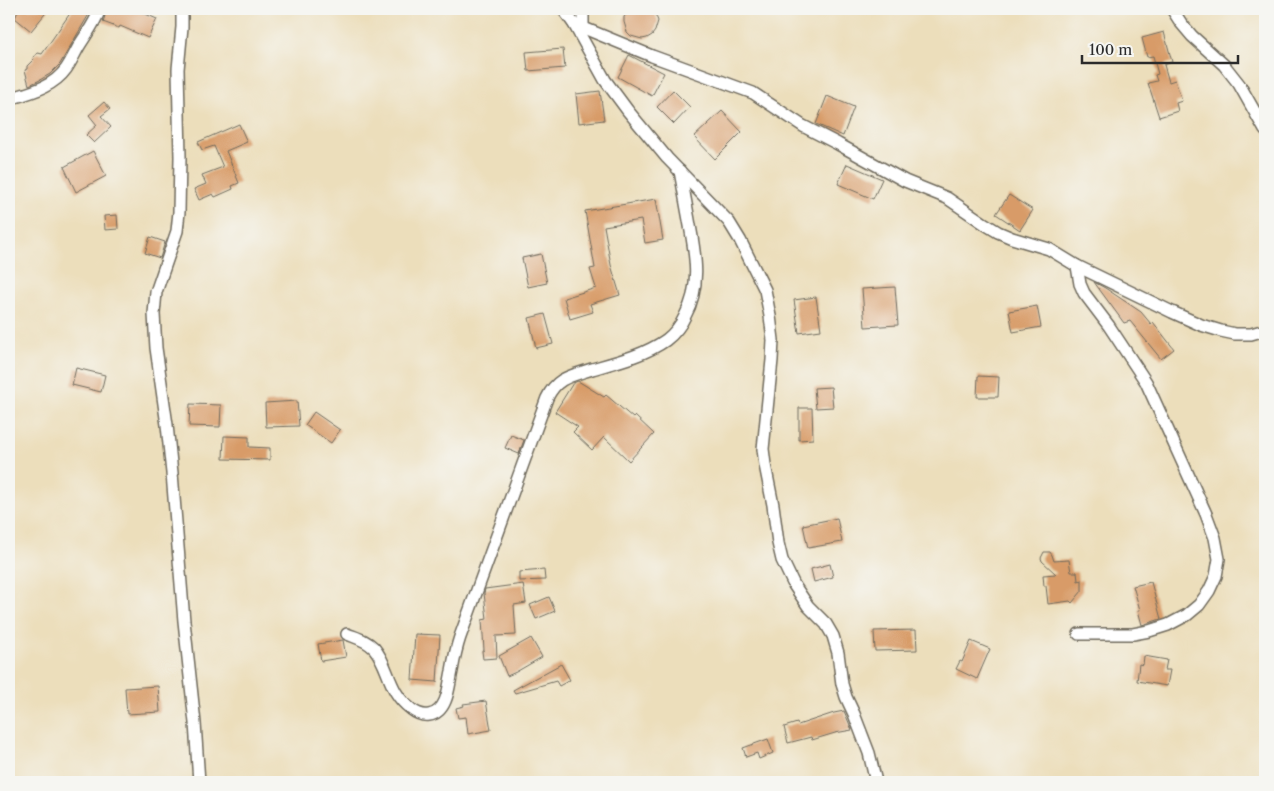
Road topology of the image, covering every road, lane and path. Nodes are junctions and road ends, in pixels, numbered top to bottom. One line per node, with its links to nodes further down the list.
1 (100, 9): 7 (street)
2 (182, 9): 14 (street)
3 (563, 9): 6 (street)
4 (583, 9): 6 (street)
5 (1172, 9): 8 (street)
6 (578, 26): 9 (street); 10 (street)
7 (9, 97)
8 (1265, 130)
9 (680, 171): 12 (street); 15 (street)
10 (1077, 266): 11 (street); 13 (street)
11 (1265, 330)
12 (347, 634)
13 (1079, 634)
14 (199, 782)
15 (876, 782)

